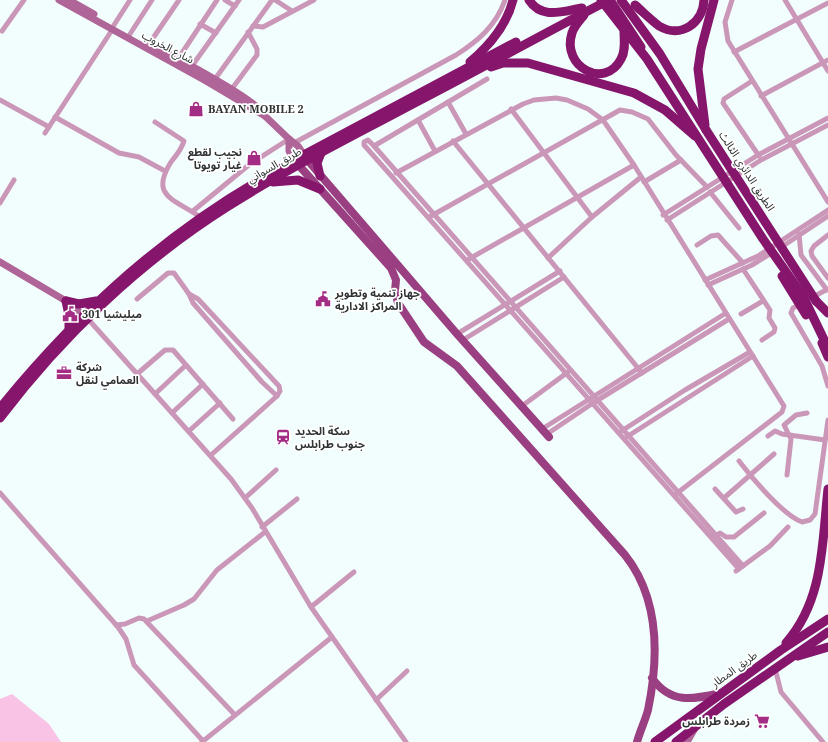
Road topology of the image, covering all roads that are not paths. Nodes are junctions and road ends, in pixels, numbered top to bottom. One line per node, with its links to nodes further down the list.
1 (24, 0): 33 (street)
2 (59, 0): 32 (main road, شارع الخروب)
3 (69, 0): 32 (main road, شارع الخروب)
4 (130, 0): 32 (street)
5 (152, 0): 37 (street)
6 (179, 0): 38 (street)
7 (217, 0): 30 (street)
8 (225, 0): 26 (street)
9 (239, 0): 26 (street)
10 (272, 0): 31 (street)
11 (275, 0): 28 (street)
12 (314, 0): 28 (street)
13 (505, 0): 67 (street)
14 (513, 0): 46 (highway)
15 (529, 0): 27 (highway)
16 (597, 0): 27 (highway, طريق السواني)
17 (601, 0): 34 (highway, الطريق الدائري الثالث, bridge)
18 (610, 0): 27 (highway, طريق السواني); 42 (highway, الطريق الدائري الثالث, bridge)
19 (621, 0): 40 (highway, الطريق الدائري الثالث)
20 (704, 0): 24 (highway)
21 (714, 0): 63 (highway)
22 (732, 0): 39 (street)
23 (785, 0): 29 (street)
24 (633, 3): 40 (highway, الطريق الدائري الثالث)
25 (828, 3): 29 (street)
26 (235, 6): 36 (street)
27 (584, 10): 34 (highway); 46 (highway, طريق السواني)
28 (292, 11): 31 (street)
29 (797, 19): 39 (street); 43 (street)
30 (200, 24): 36 (street); 41 (street)
31 (253, 26): 35 (street)
32 (113, 27): 37 (main road, شارع الخروب); 47 (main road, شارع الخروب); 56 (street)
33 (2, 31)
34 (624, 31): 42 (highway, الطريق الدائري الثالث, bridge)
35 (248, 32): 47 (street); 50 (street)
36 (216, 33): 44 (street)
37 (130, 34): 38 (main road, شارع الخروب)
38 (149, 44): 41 (main road, شارع الخروب)
39 (734, 52): 49 (street)
40 (660, 54): 63 (highway, الطريق الدائري الثالث)
41 (178, 59): 44 (main road, شارع الخروب)
42 (647, 59): 69 (highway, الطريق الدائري الثالث, bridge)
43 (825, 61): 45 (street); 51 (street)
44 (192, 66): 47 (main road, شارع الخروب)
45 (828, 71)
46 (462, 74): 69 (highway, bridge); 73 (highway, طريق السواني); 76 (highway, طريق السواني)
47 (210, 79): 50 (main road, شارع الخروب); 55 (main road, شارع الخروب)
48 (487, 79): 53 (street)
49 (752, 81): 51 (street); 75 (street)
50 (231, 90): 55 (main road, شارع الخروب)
51 (761, 96): 66 (street)
52 (0, 100): 62 (street)
53 (448, 102): 58 (street); 65 (street)
54 (511, 109): 59 (street); 65 (street); 74 (street)
55 (265, 116): 67 (main road, شارع الخروب)
56 (55, 117): 62 (street); 81 (street)
57 (828, 118): 66 (street)
58 (418, 120): 71 (street); 72 (street)
59 (602, 120): 74 (street); 77 (street); 80 (street)
60 (155, 122): 81 (street)
61 (828, 125): 70 (street)
62 (49, 127): 64 (street)
63 (706, 130): 125 (highway, الطريق الدائري الثالث, bridge)
64 (45, 133)
65 (466, 134): 68 (street)
66 (788, 138): 70 (street); 75 (street)
67 (292, 141): 76 (main road, شارع الخروب); 79 (main road, شارع الخروب); 95 (street)
68 (453, 141): 72 (street); 87 (street)
69 (701, 141): 106 (highway, الطريق الدائري الثالث, bridge)
70 (792, 144): 78 (street); 93 (street)
71 (374, 146): 82 (street); 96 (street)
72 (435, 151): 82 (street)
73 (321, 153): 76 (highway, طريق السواني); 83 (highway)
74 (543, 154): 87 (street); 91 (street)
75 (758, 155): 78 (street); 88 (street)
76 (305, 158): 79 (highway, طريق السواني); 83 (main road)
77 (680, 160): 85 (street); 88 (street)
78 (762, 160): 90 (street)
79 (296, 163): 86 (highway, طريق السواني); 89 (main road); 95 (highway, طريق السواني)
80 (634, 165): 85 (street); 91 (street)
81 (165, 172): 95 (street)
82 (396, 173): 96 (street)
83 (320, 176): 105 (main road)
84 (14, 180): 92 (street)
85 (642, 180): 98 (street); 99 (street)
86 (264, 184): 89 (highway); 100 (highway, طريق السواني)
87 (488, 184): 96 (street); 101 (street)
88 (707, 187): 99 (street)
89 (320, 189): 105 (main road)
90 (710, 192): 99 (street); 102 (street)
91 (577, 198): 98 (street); 101 (street)
92 (0, 202)
93 (828, 202)
94 (828, 210): 103 (street)
95 (196, 214): 100 (highway, طريق السواني)
96 (431, 216): 109 (street)
97 (828, 216): 103 (street)
98 (592, 217): 108 (street)
99 (665, 217): 115 (street)
100 (192, 227): 118 (highway, طريق السواني); 127 (highway, طريق السواني)
101 (524, 227): 108 (street); 109 (street)
102 (739, 228)
103 (798, 232): 111 (street); 116 (street)
104 (828, 235): 114 (street)
105 (370, 238): 130 (main road); 190 (main road)
106 (763, 239): 132 (highway, الطريق الدائري الثالث, bridge); 134 (highway, bridge)
107 (697, 245): 111 (street)
108 (548, 258): 112 (street)
109 (469, 259): 122 (street)
110 (0, 262): 120 (main road)
111 (743, 266): 115 (street); 121 (street)
112 (560, 271): 113 (street); 122 (street)
113 (564, 277): 123 (street); 136 (street)
114 (828, 278)
115 (707, 282): 124 (street)
116 (827, 289): 141 (street)
117 (189, 294): 119 (street); 143 (street); 143 (street)
118 (99, 299): 120 (highway); 127 (highway, طريق السواني)
119 (137, 299)
120 (66, 301): 127 (main road); 129 (highway)
121 (763, 301): 126 (street); 131 (street)
122 (507, 303): 123 (street); 130 (street)
123 (512, 308): 130 (street); 137 (street)
124 (726, 313): 128 (street); 136 (street)
125 (828, 313)
126 (741, 314)
127 (86, 317): 129 (highway, طريق السواني); 139 (street); 150 (highway, طريق السواني)
128 (729, 319): 133 (street); 138 (street)
129 (69, 329): 147 (highway, طريق السواني)
130 (460, 337): 146 (main road)
131 (762, 340)
132 (828, 348)
133 (752, 354): 154 (street); 158 (street); 169 (street)
134 (828, 357)
135 (186, 364): 139 (street); 140 (street); 142 (street)
136 (638, 368): 138 (street); 144 (street)
137 (568, 371): 144 (street); 146 (street)
138 (642, 373): 144 (street)
139 (138, 374): 142 (street)
140 (203, 384): 145 (street); 148 (street)
141 (828, 386)
142 (155, 394): 148 (street)
143 (277, 396): 161 (street)
144 (593, 400): 154 (street); 155 (street)
145 (220, 403): 151 (street); 153 (street)
146 (522, 406): 155 (main road)
147 (0, 408)
148 (172, 413): 153 (street)
149 (807, 413): 156 (street)
150 (0, 418)
151 (233, 419)
152 (828, 420): 159 (street)
153 (189, 431): 161 (street)
154 (621, 432): 158 (street)
155 (546, 433)
156 (790, 434): 157 (street); 159 (street); 165 (street)
157 (768, 436)
158 (626, 438): 169 (street)
159 (826, 440): 164 (street)
160 (774, 454): 164 (street)
161 (211, 456): 170 (street)
162 (739, 461): 164 (street)
163 (276, 470): 170 (street)
164 (750, 475): 171 (street)
165 (787, 475)
166 (715, 489): 171 (street)
167 (828, 490): 186 (highway)
168 (0, 493): 182 (street)
169 (676, 494): 177 (street)
170 (246, 498): 176 (street)
171 (724, 498): 173 (street)
172 (297, 499): 176 (street)
173 (743, 509)
174 (764, 513): 177 (street)
175 (788, 527): 177 (street)
176 (264, 529): 179 (street); 181 (street)
177 (714, 537)
178 (354, 572): 179 (street)
179 (311, 607): 184 (street)
180 (828, 619): 186 (highway, طريق المطار)
181 (146, 621): 182 (street); 193 (street)
182 (116, 625): 195 (street)
183 (828, 632): 187 (highway, طريق المطار)
184 (332, 637): 192 (street); 193 (street)
185 (828, 647): 187 (highway)
186 (781, 650): 191 (highway, طريق المطار)
187 (789, 659): 188 (highway, طريق المطار)
188 (775, 668): 194 (highway, طريق المطار); 201 (street)
189 (407, 671): 192 (street)
190 (652, 678): 191 (main road); 197 (main road)
191 (723, 692): 198 (highway, طريق المطار)
192 (376, 700): 196 (street)
193 (235, 715): 195 (street)
194 (696, 726): 199 (highway, طريق المطار); 200 (main road)
195 (203, 742)
196 (406, 742)
197 (637, 742)
198 (655, 742)
199 (676, 742)
200 (687, 742)
201 (823, 742)

